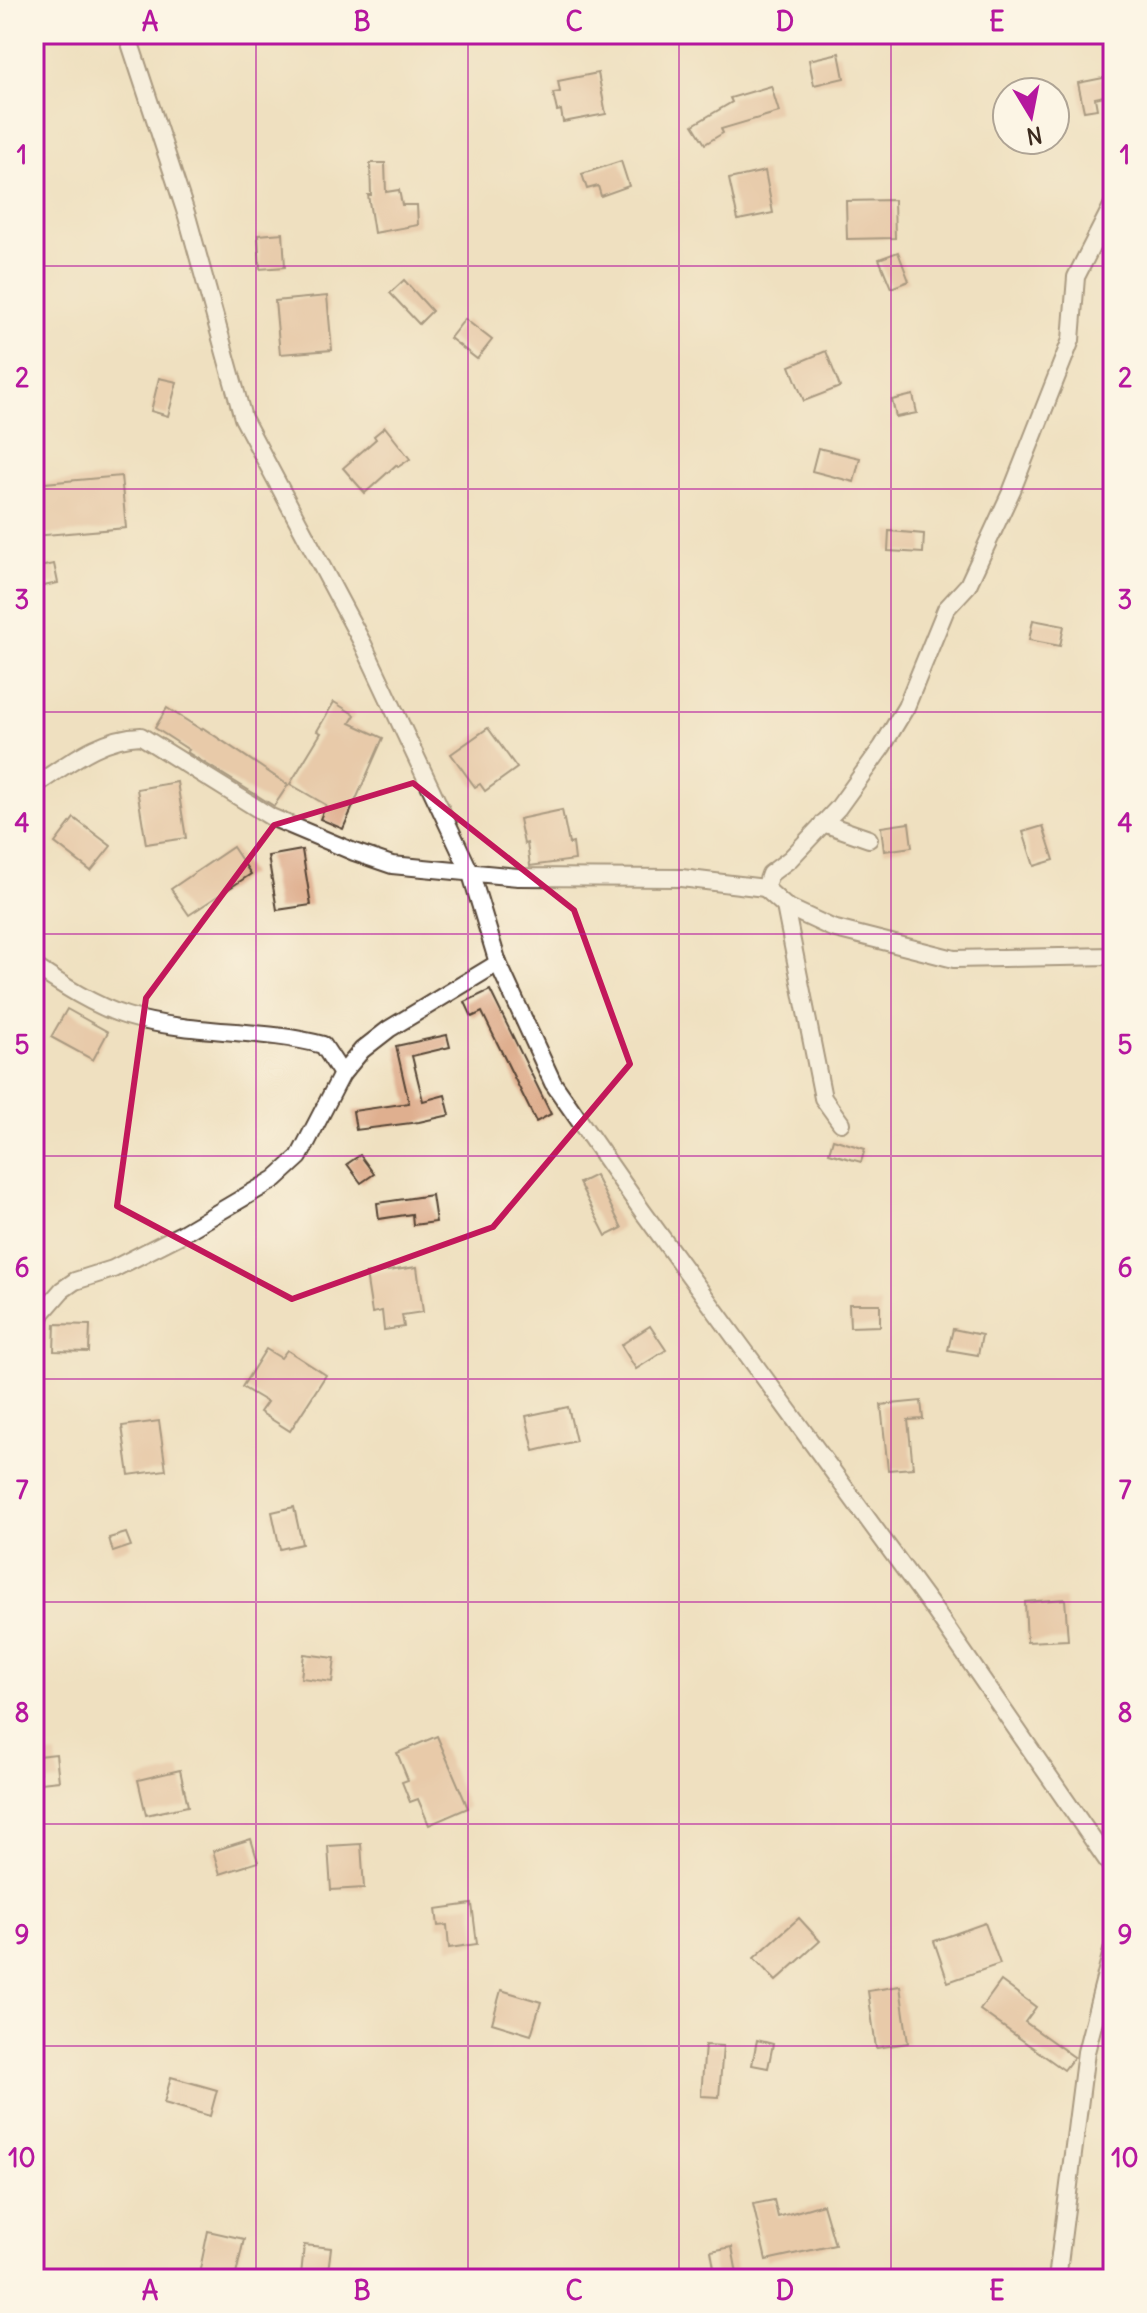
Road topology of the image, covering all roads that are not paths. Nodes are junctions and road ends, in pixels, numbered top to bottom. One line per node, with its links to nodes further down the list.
1 (127, 34): 6 (street)
2 (1113, 204): 4 (street)
3 (34, 786): 6 (street)
4 (823, 823): 5 (street); 7 (street)
5 (869, 839)
6 (471, 874): 7 (street); 10 (street)
7 (765, 888): 8 (street)
8 (785, 906): 9 (street); 13 (street)
9 (1113, 956)
10 (498, 963): 12 (street); 15 (street)
11 (34, 966): 12 (street)
12 (342, 1074): 14 (street)
13 (841, 1123)
14 (34, 1336)
15 (1113, 1869)
16 (1113, 1947): 17 (street)
17 (1057, 2279)

